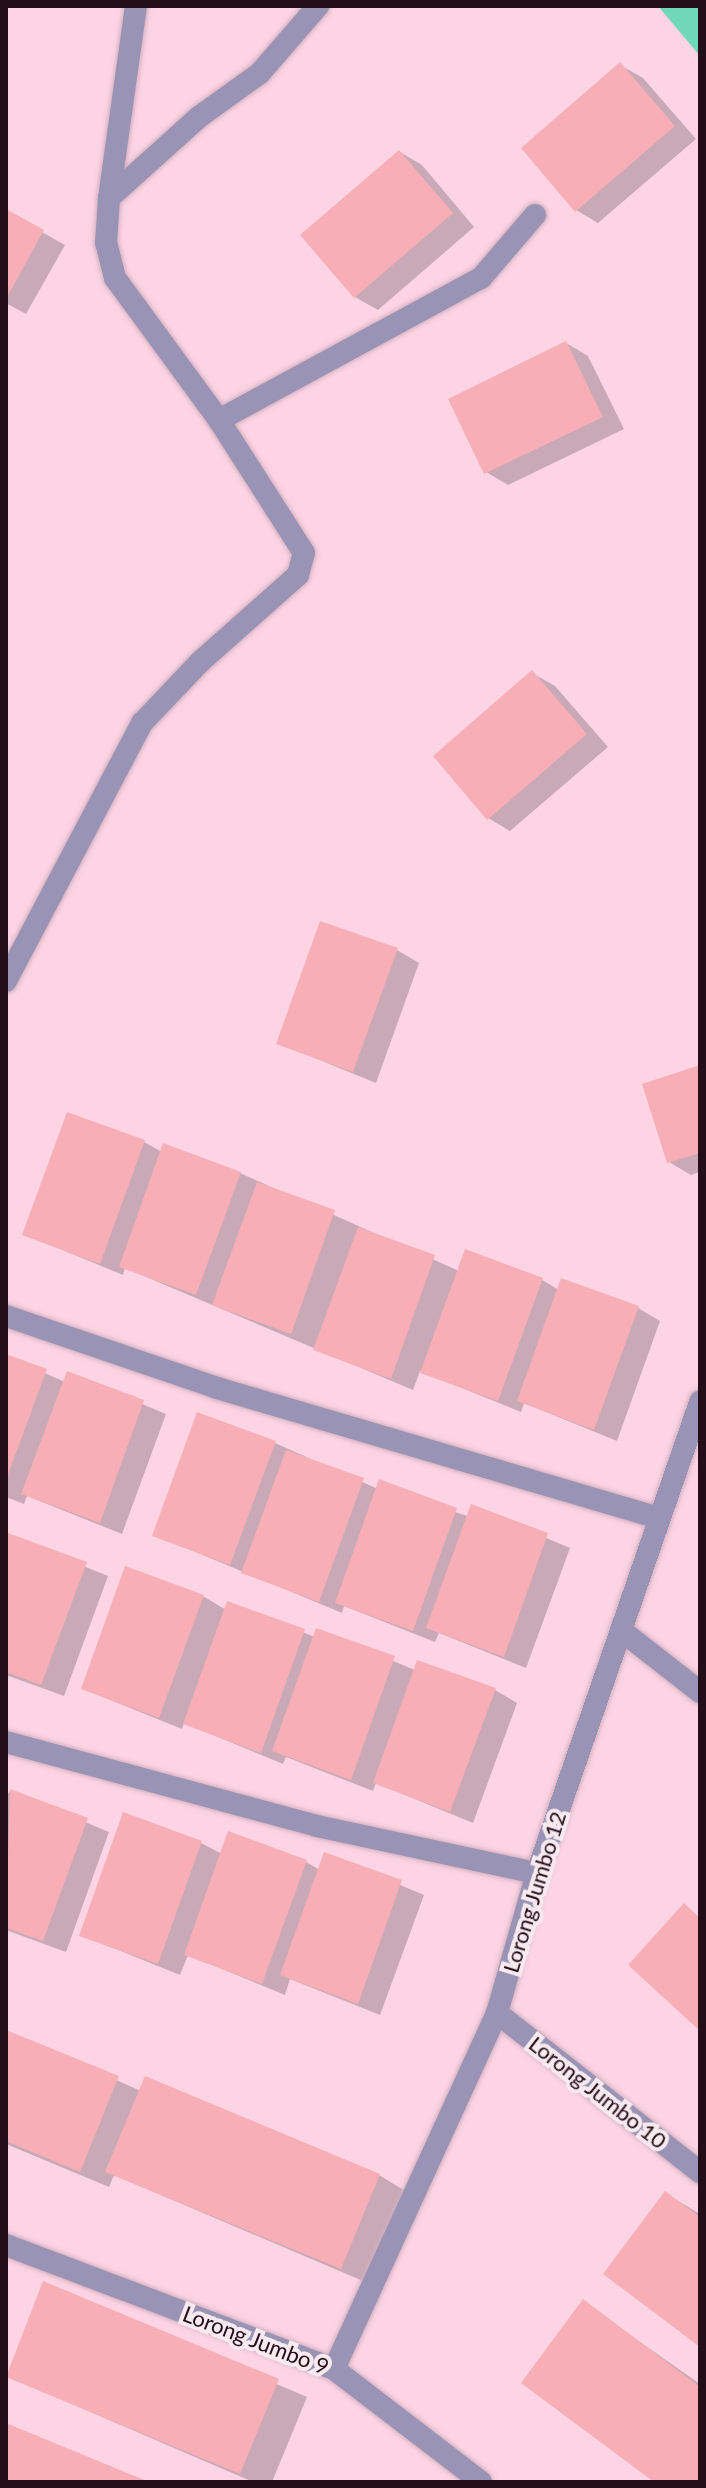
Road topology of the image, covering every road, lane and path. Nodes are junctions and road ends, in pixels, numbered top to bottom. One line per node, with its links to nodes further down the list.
1 (136, 6): 3 (street)
2 (318, 6): 3 (street)
3 (109, 198): 5 (street)
4 (535, 215): 5 (street)
5 (219, 420): 6 (street)
6 (6, 981)
7 (6, 1316): 9 (street)
8 (700, 1401): 9 (street, Lorong Jumbo 12)
9 (656, 1517): 10 (street, Lorong Jumbo 12)
10 (622, 1631): 11 (street); 13 (street, Lorong Jumbo 12)
11 (700, 1692)
12 (6, 1742): 13 (street)
13 (537, 1873): 14 (street, Lorong Jumbo 12)
14 (497, 2013): 15 (street, Lorong Jumbo 10); 17 (street, Lorong Jumbo 12)
15 (700, 2172)
16 (6, 2245): 17 (street, Lorong Jumbo 9)
17 (334, 2369): 18 (street, Lorong Jumbo 9)
18 (481, 2482)

